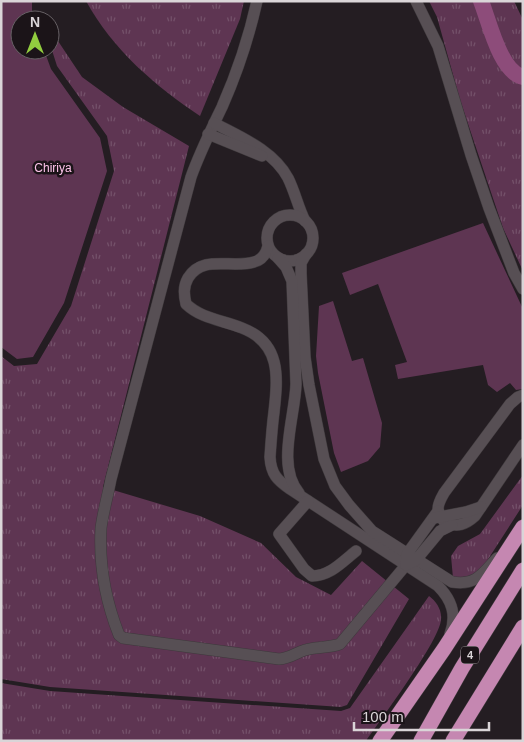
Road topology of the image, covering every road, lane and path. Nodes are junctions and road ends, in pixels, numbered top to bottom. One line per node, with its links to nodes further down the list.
1 (257, 1): 3 (street)
2 (416, 1): 11 (street)
3 (214, 123): 4 (street); 5 (street)
4 (208, 134): 5 (street); 20 (street)
5 (283, 170): 6 (street); 7 (street)
6 (275, 221): 7 (street); 8 (street)
7 (305, 221): 9 (street)
8 (268, 246): 10 (street); 14 (street)
9 (306, 254): 10 (street); 20 (street)
10 (278, 258): 14 (street)
11 (523, 289)
12 (523, 395): 16 (street)
13 (523, 445): 15 (street)
14 (306, 500): 19 (street); 20 (street)
15 (481, 507): 16 (street); 17 (street)
16 (436, 515): 17 (street); 20 (street)
17 (452, 525): 20 (street)
18 (520, 532): 20 (street); 23 (highway)
19 (356, 551)
20 (410, 560): 23 (street)
21 (523, 570): 24 (highway, 4)
22 (523, 626): 28 (highway, 4)
23 (444, 649): 25 (highway)
24 (462, 668): 26 (highway); 27 (highway, 4)
25 (380, 741)
26 (414, 741)
27 (421, 741)
28 (453, 741)

